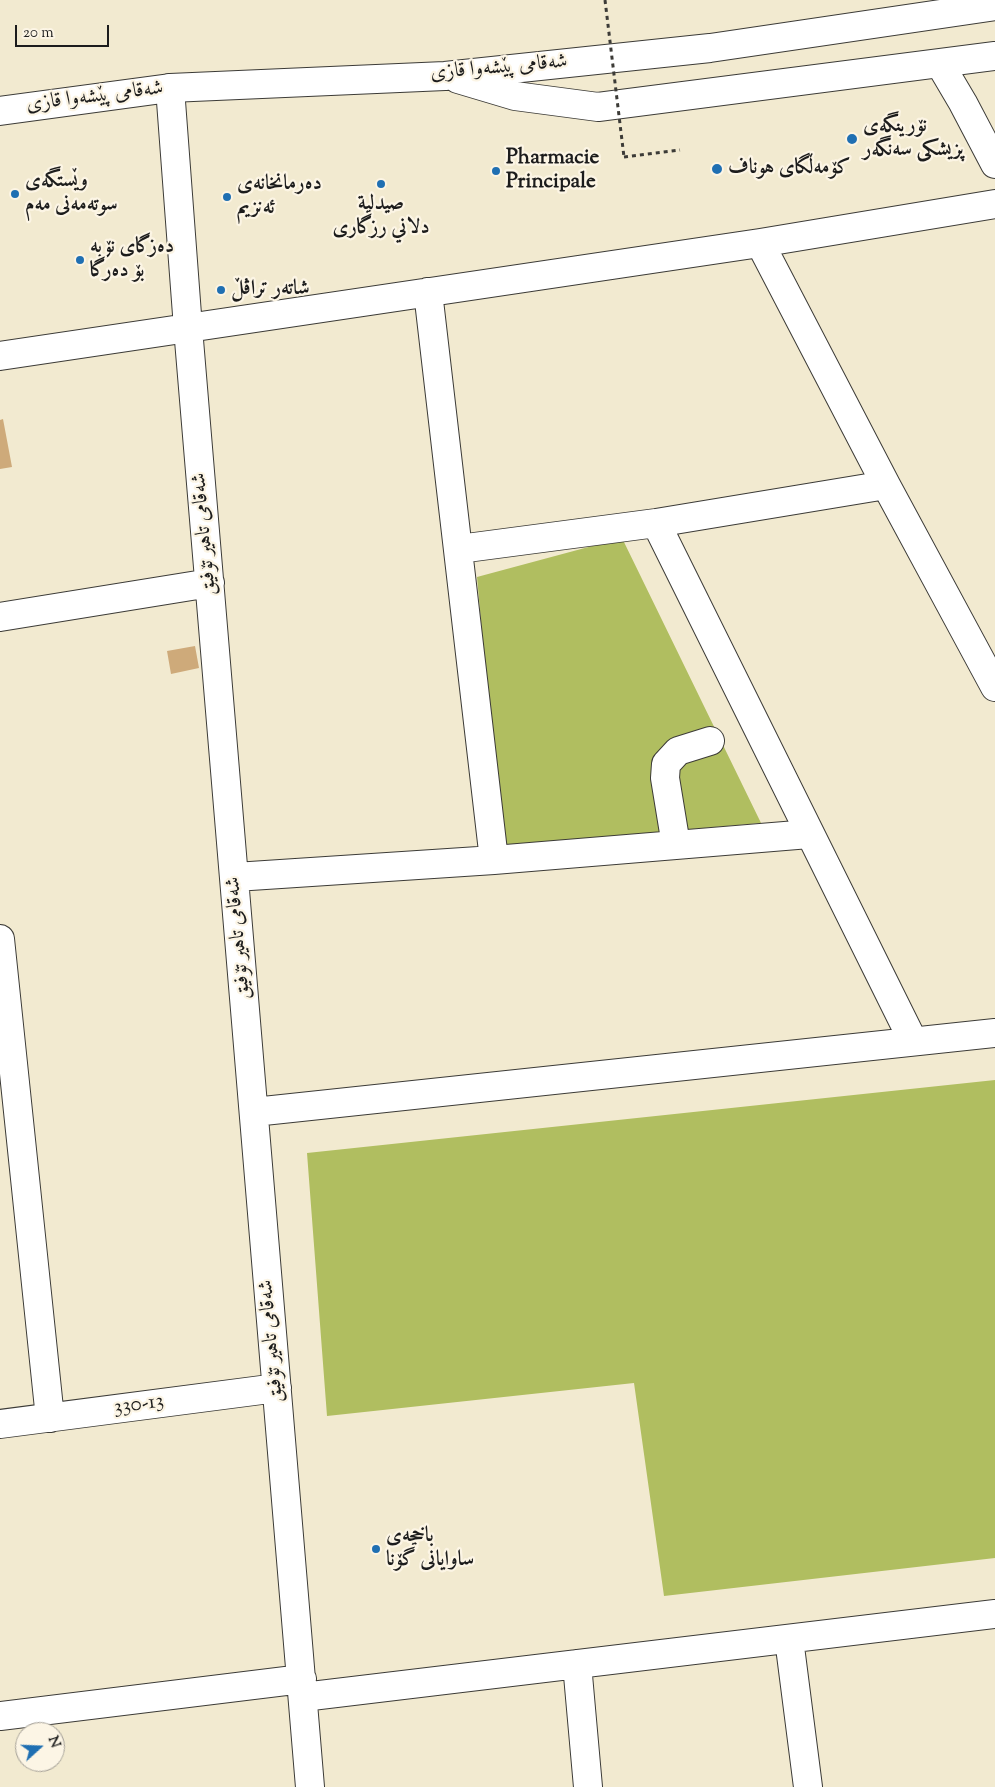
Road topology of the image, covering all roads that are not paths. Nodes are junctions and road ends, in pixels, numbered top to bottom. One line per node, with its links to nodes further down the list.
1 (995, 6): 4 (main road, شەقامی پێشەوا قازی)
2 (995, 56): 3 (main road)
3 (940, 64): 4 (main road); 7 (main road)
4 (445, 76): 5 (main road, شەقامی پێشەوا قازی)
5 (170, 88): 6 (main road, شەقامی پێشەوا قازی); 11 (main road, شەقامی تاهیر تۆفیق)
6 (0, 111)
7 (995, 164)
8 (995, 204): 9 (main road)
9 (760, 242): 10 (main road); 13 (main road)
10 (428, 292): 11 (main road); 15 (main road)
11 (188, 328): 12 (main road); 16 (main road, شەقامی تاهیر تۆفیق)
12 (0, 356)
13 (886, 484): 14 (main road); 18 (main road)
14 (656, 523): 15 (main road); 20 (main road)
15 (459, 549): 22 (main road)
16 (210, 583): 17 (main road); 23 (main road, شەقامی تاهیر تۆفیق)
17 (0, 617)
18 (995, 687)
19 (710, 741): 21 (main road)
20 (809, 834): 21 (main road); 26 (main road)
21 (676, 845): 22 (main road)
22 (494, 860): 23 (main road)
23 (234, 877): 27 (main road, شەقامی تاهیر تۆفیق)
24 (0, 948): 29 (main road)
25 (995, 1033): 26 (main road)
26 (913, 1041): 27 (main road)
27 (254, 1112): 28 (main road, شەقامی تاهیر تۆفیق)
28 (277, 1388): 29 (main road, 330-13); 34 (main road, شەقامی تاهیر تۆفیق)
29 (50, 1418): 30 (main road, 330-13)
30 (0, 1424)
31 (995, 1614): 32 (main road)
32 (789, 1639): 33 (main road); 38 (main road)
33 (577, 1664): 34 (main road); 37 (main road)
34 (302, 1688): 35 (main road); 36 (main road, شەقامی تاهیر تۆفیق)
35 (0, 1716)
36 (310, 1787)
37 (588, 1787)
38 (808, 1787)

